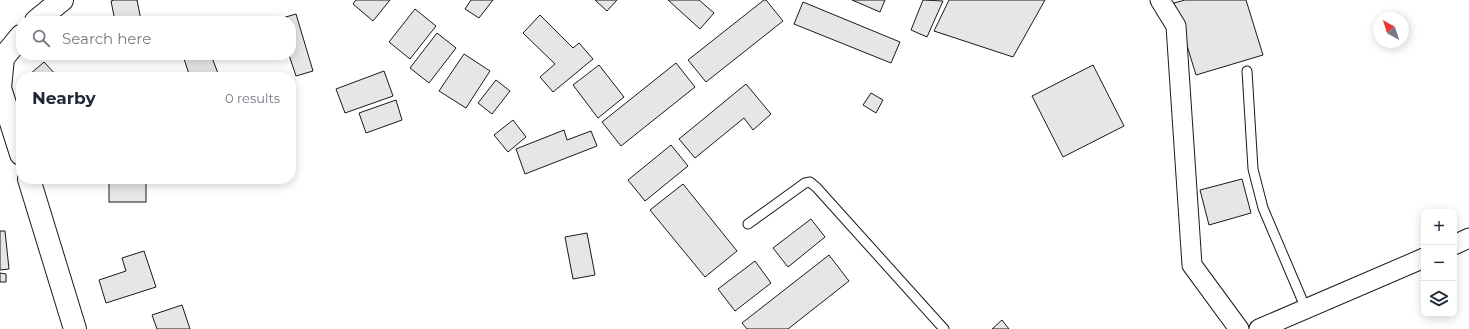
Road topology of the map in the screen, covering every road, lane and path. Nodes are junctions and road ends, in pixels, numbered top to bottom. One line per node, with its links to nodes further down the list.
1 (62, 0): 3 (street)
2 (1160, 0): 16 (street)
3 (42, 16)
4 (16, 42): 5 (street)
5 (2, 58): 7 (street)
6 (1247, 71): 13 (lane)
7 (16, 138)
8 (31, 184): 14 (street)
9 (748, 224): 15 (lane)
10 (1469, 238): 11 (street)
11 (1457, 244)
12 (1421, 259): 13 (street)
13 (1306, 309): 17 (street)
14 (76, 329)
15 (944, 329)
16 (1239, 329)
17 (1259, 329)

